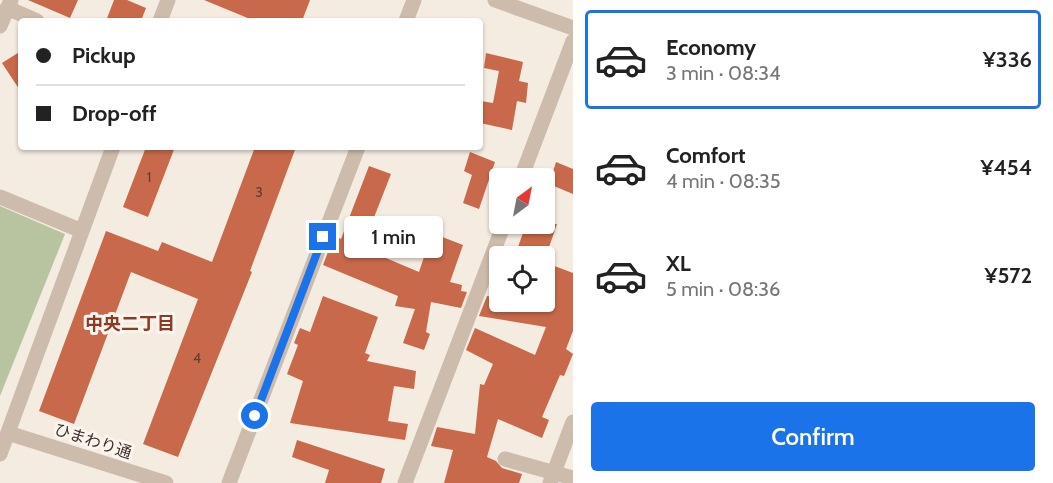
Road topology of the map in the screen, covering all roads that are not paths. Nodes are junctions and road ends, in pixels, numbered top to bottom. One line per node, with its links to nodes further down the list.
1 (168, 0): 6 (street)
2 (414, 0): 7 (street)
3 (495, 0): 9 (street)
4 (9, 4): 5 (street); 8 (street)
5 (32, 18)
6 (161, 18)
7 (407, 18)
8 (0, 26)
9 (573, 28)
10 (573, 41): 13 (street)
11 (111, 150): 15 (street)
12 (357, 150): 24 (street)
13 (525, 168)
14 (0, 197): 15 (street)
15 (82, 231): 18 (street)
16 (500, 234): 25 (street)
17 (573, 422): 21 (street)
18 (8, 433): 19 (street); 23 (street, ひまわり通)
19 (0, 454)
20 (505, 459): 21 (street)
21 (552, 478): 22 (street)
22 (573, 478)
23 (165, 483)
24 (229, 483)
25 (405, 483)

